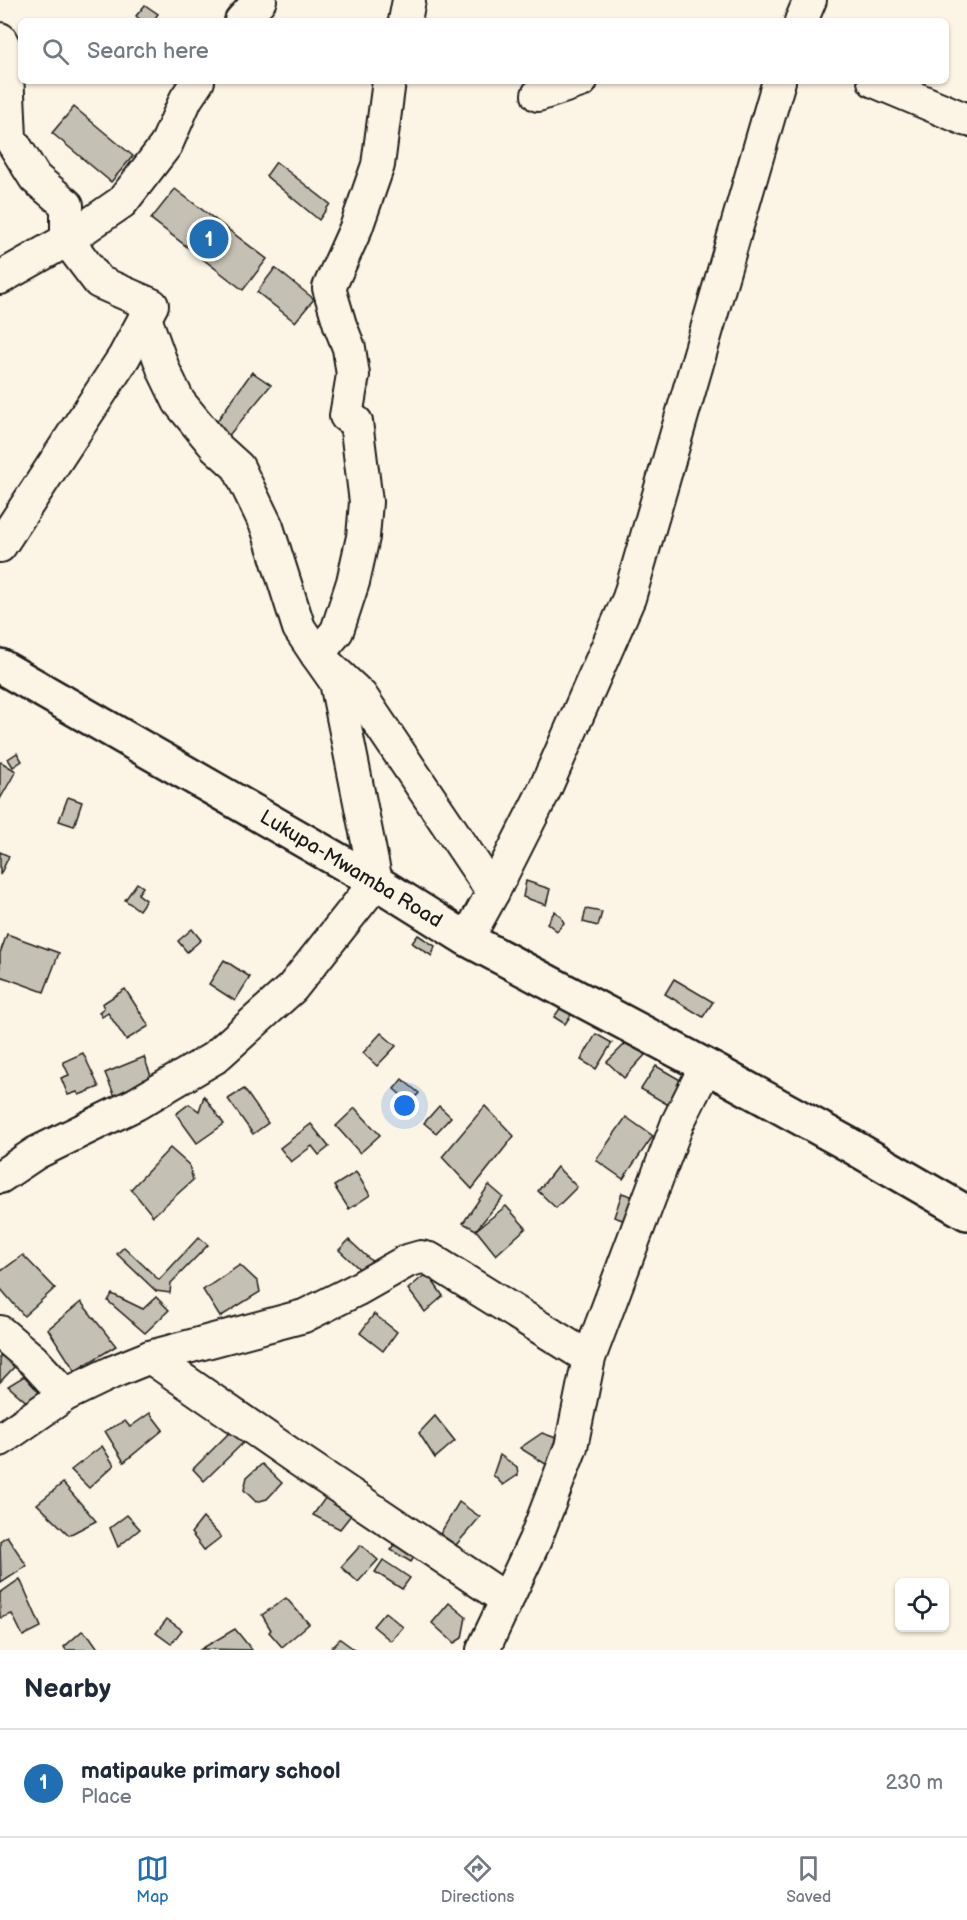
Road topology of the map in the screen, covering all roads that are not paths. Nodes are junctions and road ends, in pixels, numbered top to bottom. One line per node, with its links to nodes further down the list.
1 (260, 0): 4 (street)
2 (409, 0): 5 (street)
3 (810, 0): 6 (street)
4 (244, 18)
5 (406, 18)
6 (802, 18)
7 (0, 39): 15 (street)
8 (196, 84): 15 (street)
9 (389, 84): 19 (street)
10 (572, 84): 13 (street)
11 (778, 84): 22 (street)
12 (881, 84): 14 (street)
13 (538, 95)
14 (967, 120)
15 (68, 240): 16 (street); 17 (street)
16 (0, 278)
17 (145, 318): 18 (street); 19 (street)
18 (0, 546)
19 (317, 654): 21 (street); 22 (street)
20 (0, 666): 21 (street, Lukupa-Mwamba Road)
21 (376, 882): 23 (street, Lukupa-Mwamba Road); 25 (street)
22 (493, 892): 23 (street)
23 (467, 939): 24 (street, Lukupa-Mwamba Road)
24 (706, 1066): 26 (street, Lukupa-Mwamba Road); 29 (street)
25 (0, 1177)
26 (967, 1213)
27 (0, 1332): 30 (street)
28 (150, 1357): 29 (street); 30 (street); 32 (street)
29 (590, 1358): 32 (street)
30 (65, 1395): 31 (street)
31 (0, 1440)
32 (507, 1600): 33 (street)
33 (483, 1650)

